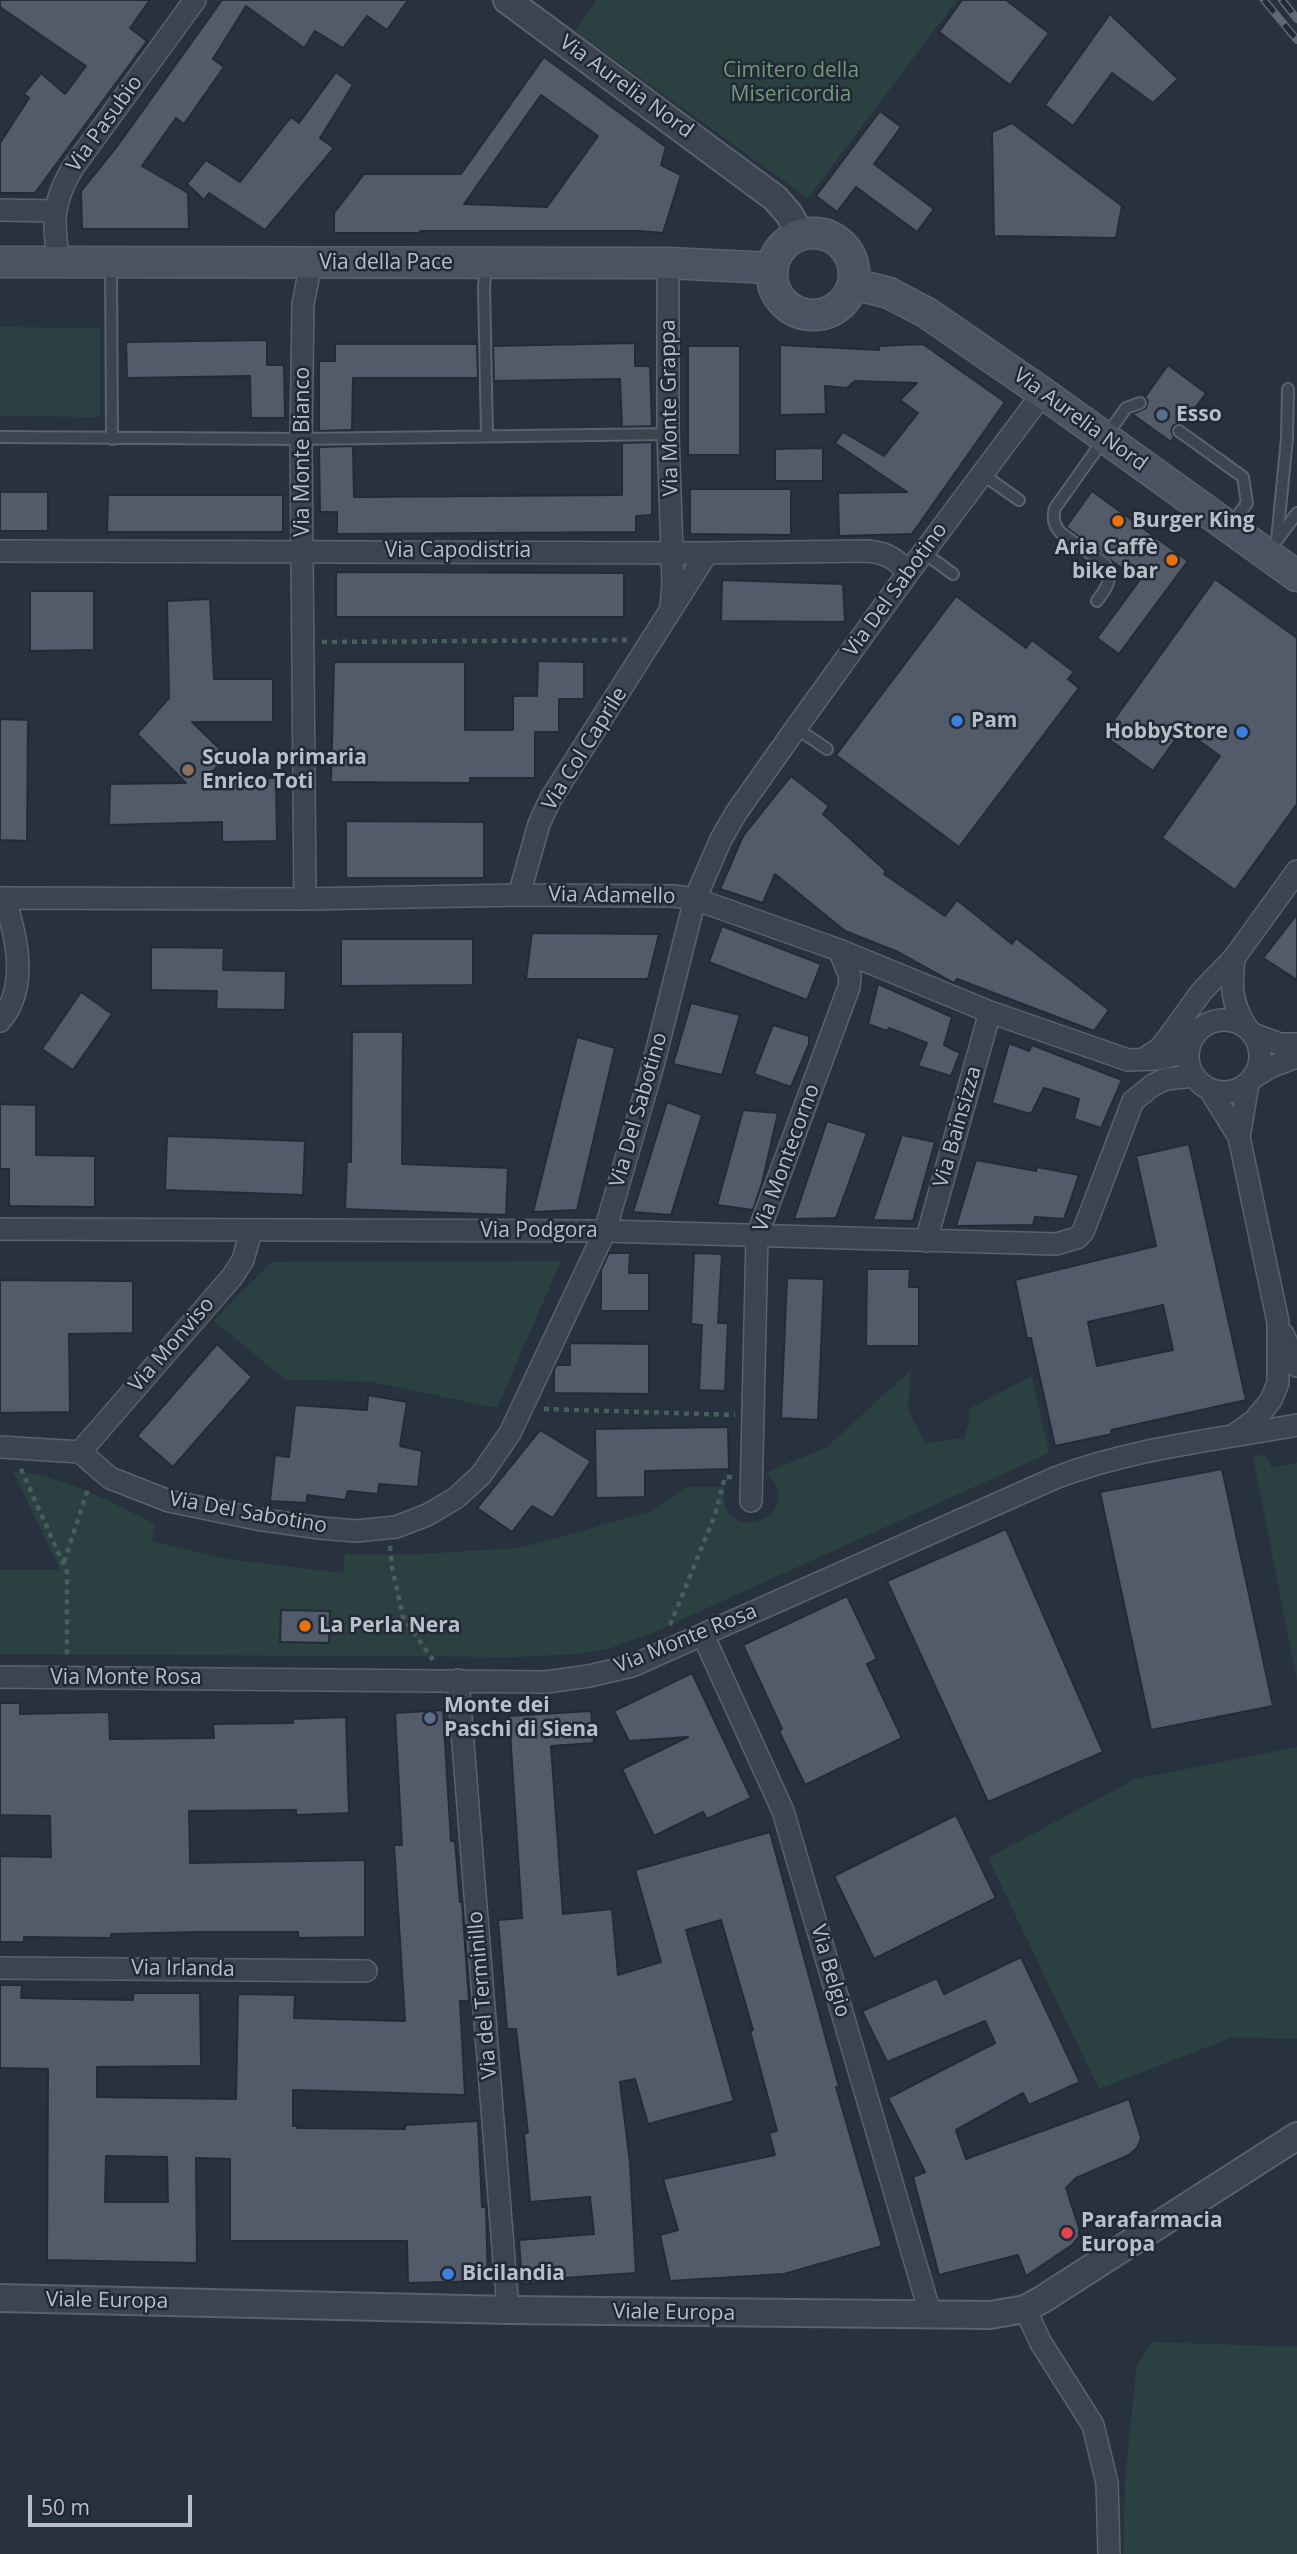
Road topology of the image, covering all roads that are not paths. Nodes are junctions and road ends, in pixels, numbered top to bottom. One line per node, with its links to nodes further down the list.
1 (195, 0): 4 (street, Via Pasubio)
2 (507, 0): 5 (street, Via Aurelia Nord)
3 (0, 210): 4 (street)
4 (54, 211): 8 (street, Via Pasubio)
5 (801, 235): 12 (main road); 13 (main road)
6 (0, 262): 8 (main road, Via della Pace)
7 (487, 262): 10 (main road, Via della Pace); 11 (main road, Via della Pace); 19 (lane)
8 (59, 263): 9 (main road, Via della Pace)
9 (111, 263): 10 (main road, Via della Pace); 22 (lane)
10 (311, 263): 23 (street, Via Monte Bianco)
11 (668, 263): 12 (main road, Via della Pace); 18 (street, Via Monte Grappa)
12 (772, 268): 13 (main road)
13 (854, 284): 15 (main road, Via Aurelia Nord)
14 (1288, 389): 28 (lane)
15 (1043, 393): 21 (main road, Via Aurelia Nord); 24 (street, Via Del Sabotino)
16 (1140, 403): 21 (lane)
17 (1178, 431): 27 (lane)
18 (668, 434): 19 (lane); 31 (street, Via Monte Grappa)
19 (487, 435): 23 (lane)
20 (0, 437): 22 (lane)
21 (1105, 437): 27 (main road, Via Aurelia Nord); 37 (lane)
22 (112, 439): 23 (lane)
23 (301, 439): 30 (street, Via Monte Bianco)
24 (982, 474): 25 (lane); 32 (street, Via Del Sabotino)
25 (1019, 500)
26 (1297, 513): 28 (lane)
27 (1229, 527): 28 (main road, Via Aurelia Nord)
28 (1272, 547): 36 (main road, Via Aurelia Nord)
29 (0, 551): 30 (street, Via Capodistria)
30 (303, 551): 31 (street, Via Capodistria); 44 (street, Via Monte Bianco)
31 (673, 552): 33 (street, Via Capodistria); 38 (street, Via Col Caprile)
32 (923, 552): 34 (street, Via Del Sabotino); 35 (lane)
33 (706, 553): 34 (street, Via Capodistria); 38 (street, Via Col Caprile)
34 (908, 573): 39 (street, Via Del Sabotino)
35 (953, 574)
36 (1297, 576)
37 (1097, 601)
38 (670, 612): 42 (street, Via Col Caprile)
39 (796, 728): 40 (lane); 45 (street, Via Del Sabotino)
40 (827, 749)
41 (1297, 871): 47 (street)
42 (519, 895): 44 (street, Via Adamello); 45 (street, Via Adamello)
43 (2, 898): 44 (street, Via Adamello); 49 (street)
44 (304, 899)
45 (695, 899): 46 (street, Via Adamello); 62 (street, Via Del Sabotino)
46 (839, 950): 48 (street, Via Adamello); 63 (street, Via Montecorno)
47 (1234, 958): 50 (street); 51 (street); 55 (street)
48 (990, 1012): 55 (street, Via Adamello); 64 (street, Via Bainsizza)
49 (0, 1021)
50 (1210, 1023): 51 (street); 52 (street)
51 (1250, 1031): 53 (street); 56 (street)
52 (1190, 1044): 55 (street, Via Adamello); 57 (street)
53 (1297, 1044)
54 (1297, 1057): 56 (street)
55 (1135, 1060): 58 (street)
56 (1251, 1081): 57 (street); 59 (street)
57 (1202, 1083): 58 (street); 59 (street)
58 (1133, 1101): 64 (street, Via Podgora)
59 (1239, 1137): 65 (street)
60 (0, 1228): 61 (street, Via Podgora)
61 (251, 1231): 62 (street, Via Podgora); 70 (street, Via Monviso)
62 (605, 1231): 63 (street, Via Podgora); 70 (street, Via Del Sabotino)
63 (757, 1236): 64 (street, Via Podgora); 71 (street, Via Montecorno)
64 (926, 1241)
65 (1278, 1322): 66 (street); 68 (street)
66 (1297, 1366)
67 (1297, 1425): 68 (street, Via Monte Rosa)
68 (1229, 1438): 72 (street, Via Monte Rosa)
69 (0, 1447): 70 (street)
70 (80, 1452)
71 (751, 1501)
72 (703, 1635): 74 (street, Via Monte Rosa); 81 (street, Via Belgio)
73 (0, 1677): 74 (street, Via Monte Rosa)
74 (458, 1680): 80 (street, Via del Terminillo)
75 (0, 1968): 76 (street, Via Irlanda)
76 (366, 1971)
77 (1297, 2136): 79 (street, Viale Europa)
78 (0, 2298): 80 (street, Viale Europa)
79 (1026, 2309): 81 (street, Viale Europa); 82 (street)
80 (508, 2311): 81 (street, Viale Europa)
81 (931, 2316)
82 (1109, 2554)

